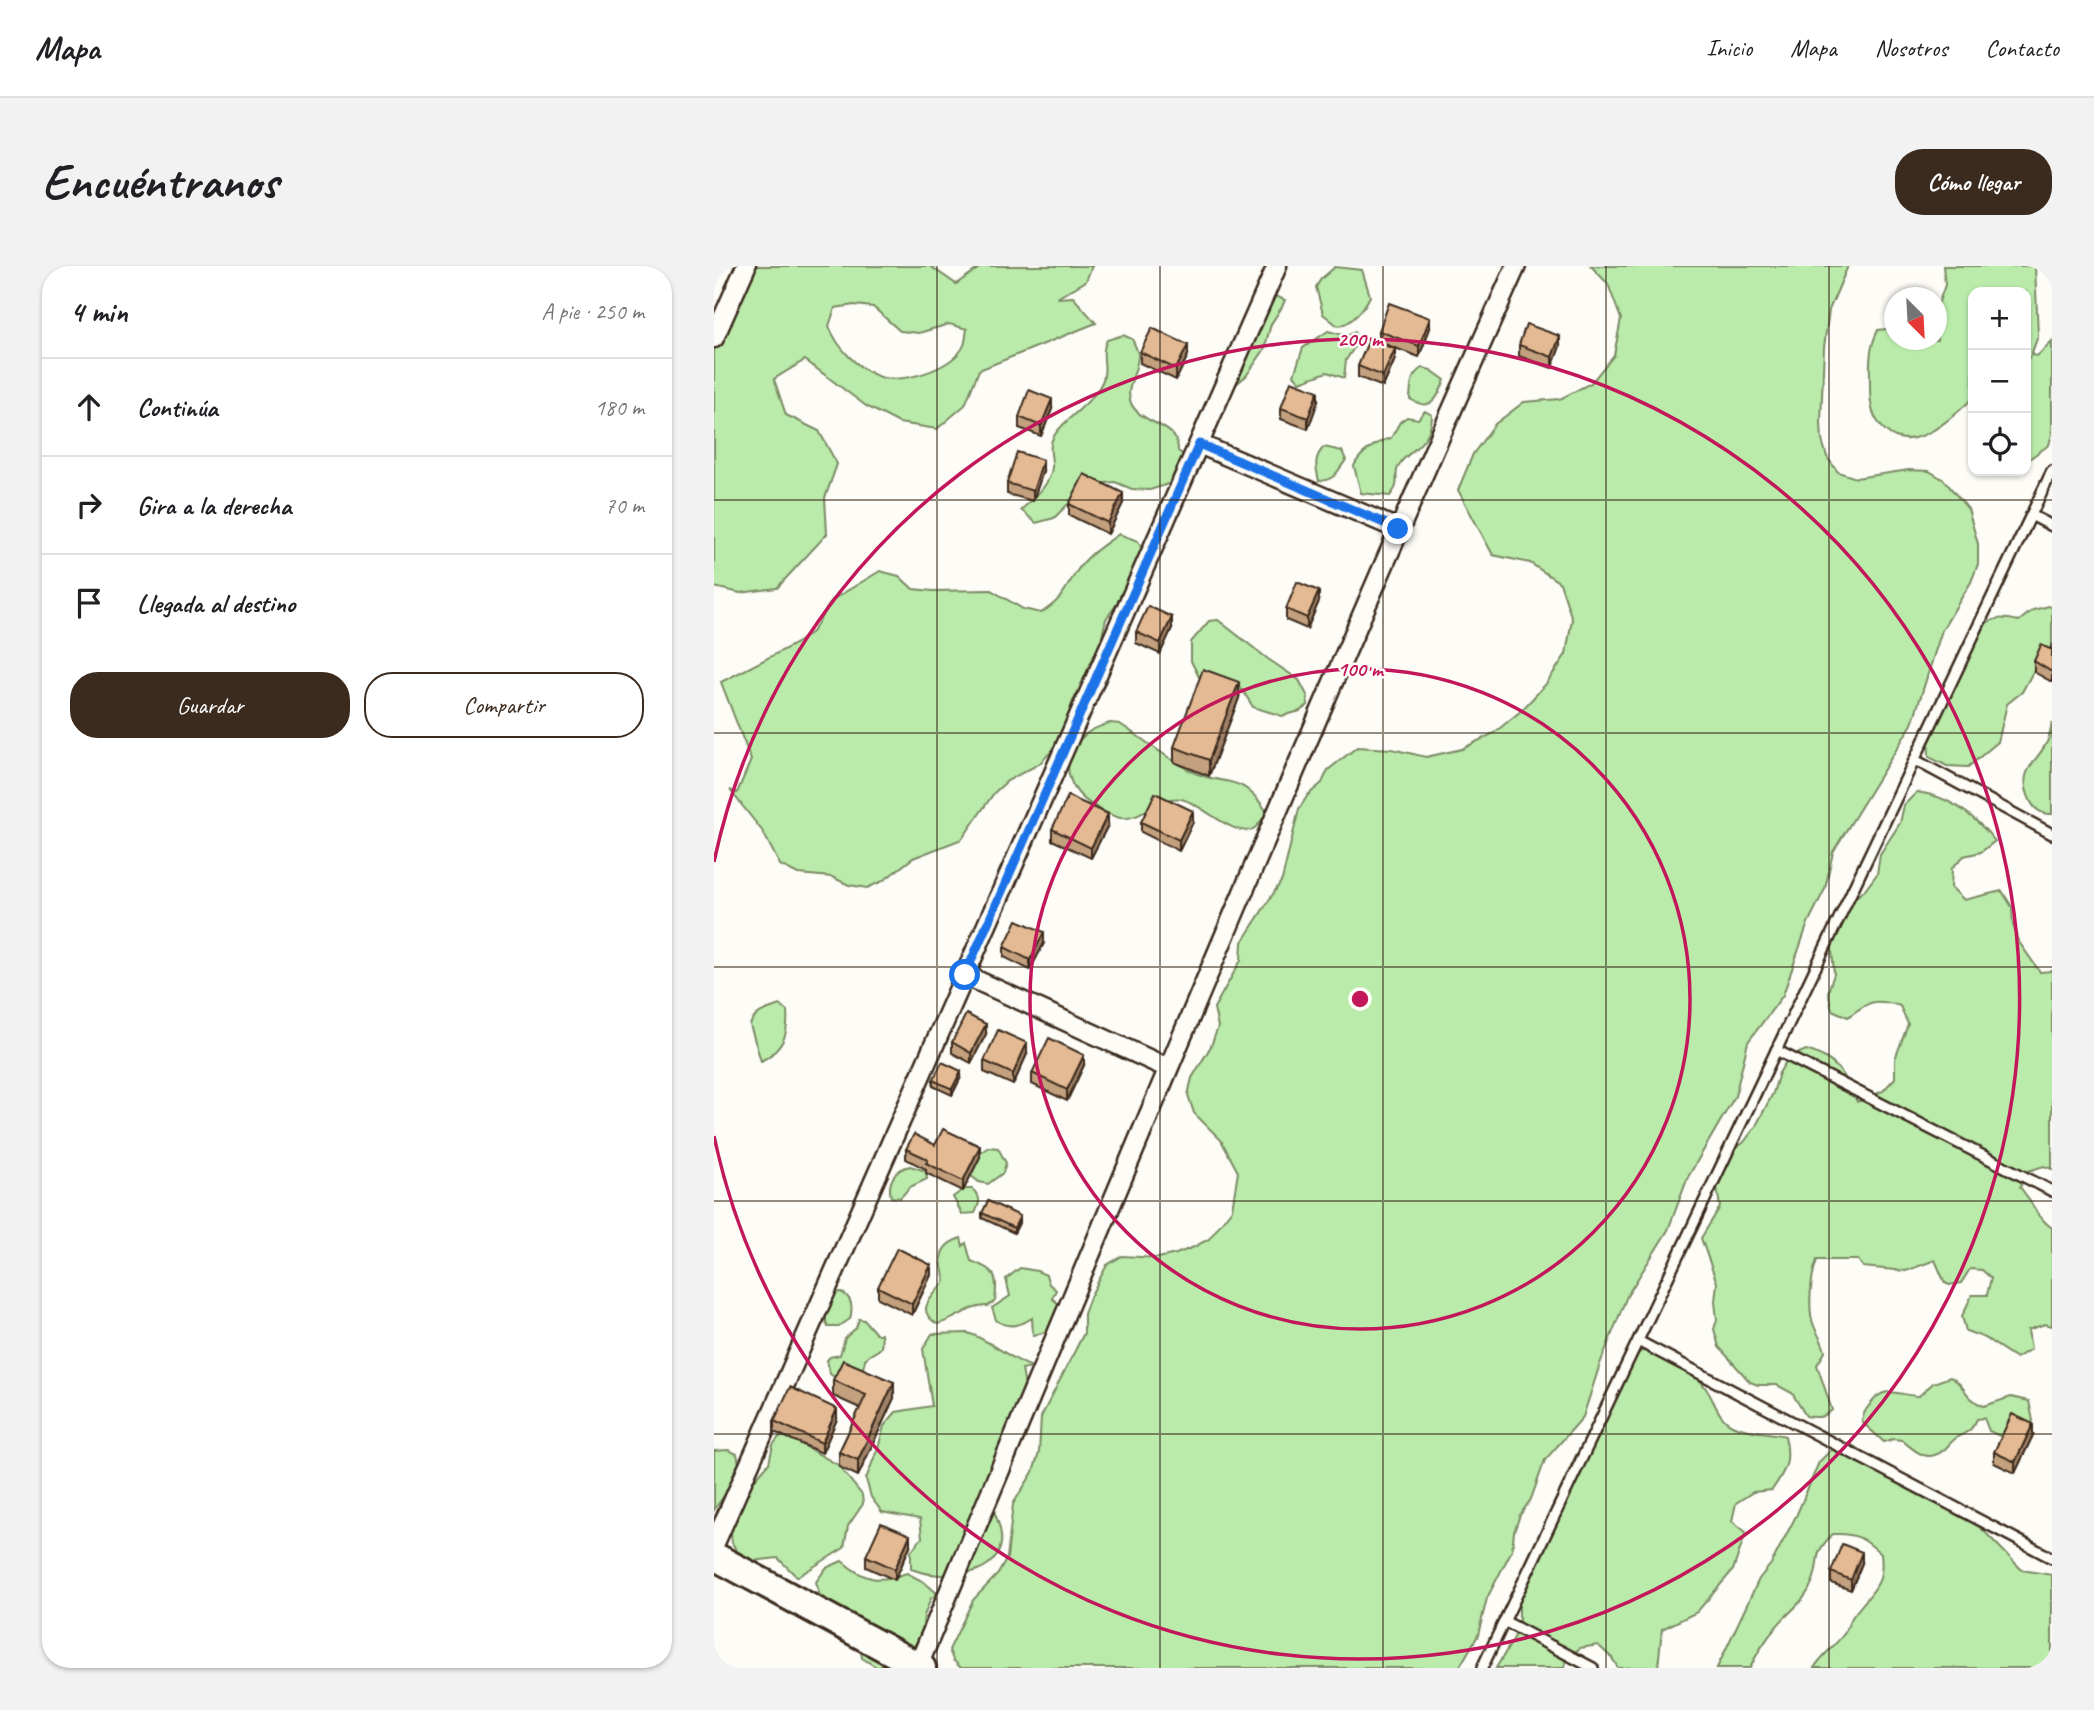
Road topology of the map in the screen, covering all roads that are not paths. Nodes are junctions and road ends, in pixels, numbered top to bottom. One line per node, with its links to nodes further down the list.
1 (746, 266): 4 (street)
2 (1277, 266): 5 (street)
3 (1516, 266): 9 (street)
4 (714, 338)
5 (1199, 444): 9 (street); 12 (street)
6 (2052, 471): 7 (lane)
7 (2031, 515): 8 (lane); 10 (lane)
8 (2052, 526)
9 (1398, 529): 14 (street)
10 (1915, 760): 11 (lane); 13 (lane)
11 (2052, 834)
12 (965, 975): 14 (street); 17 (street)
13 (1776, 1050): 15 (lane); 16 (lane)
14 (1168, 1068): 21 (street)
15 (2052, 1191)
16 (1638, 1341): 19 (lane); 20 (lane)
17 (714, 1545)
18 (714, 1556): 21 (street)
19 (2052, 1558)
20 (1504, 1621): 22 (lane); 23 (lane)
21 (920, 1667)
22 (1482, 1668)
23 (1593, 1668)

